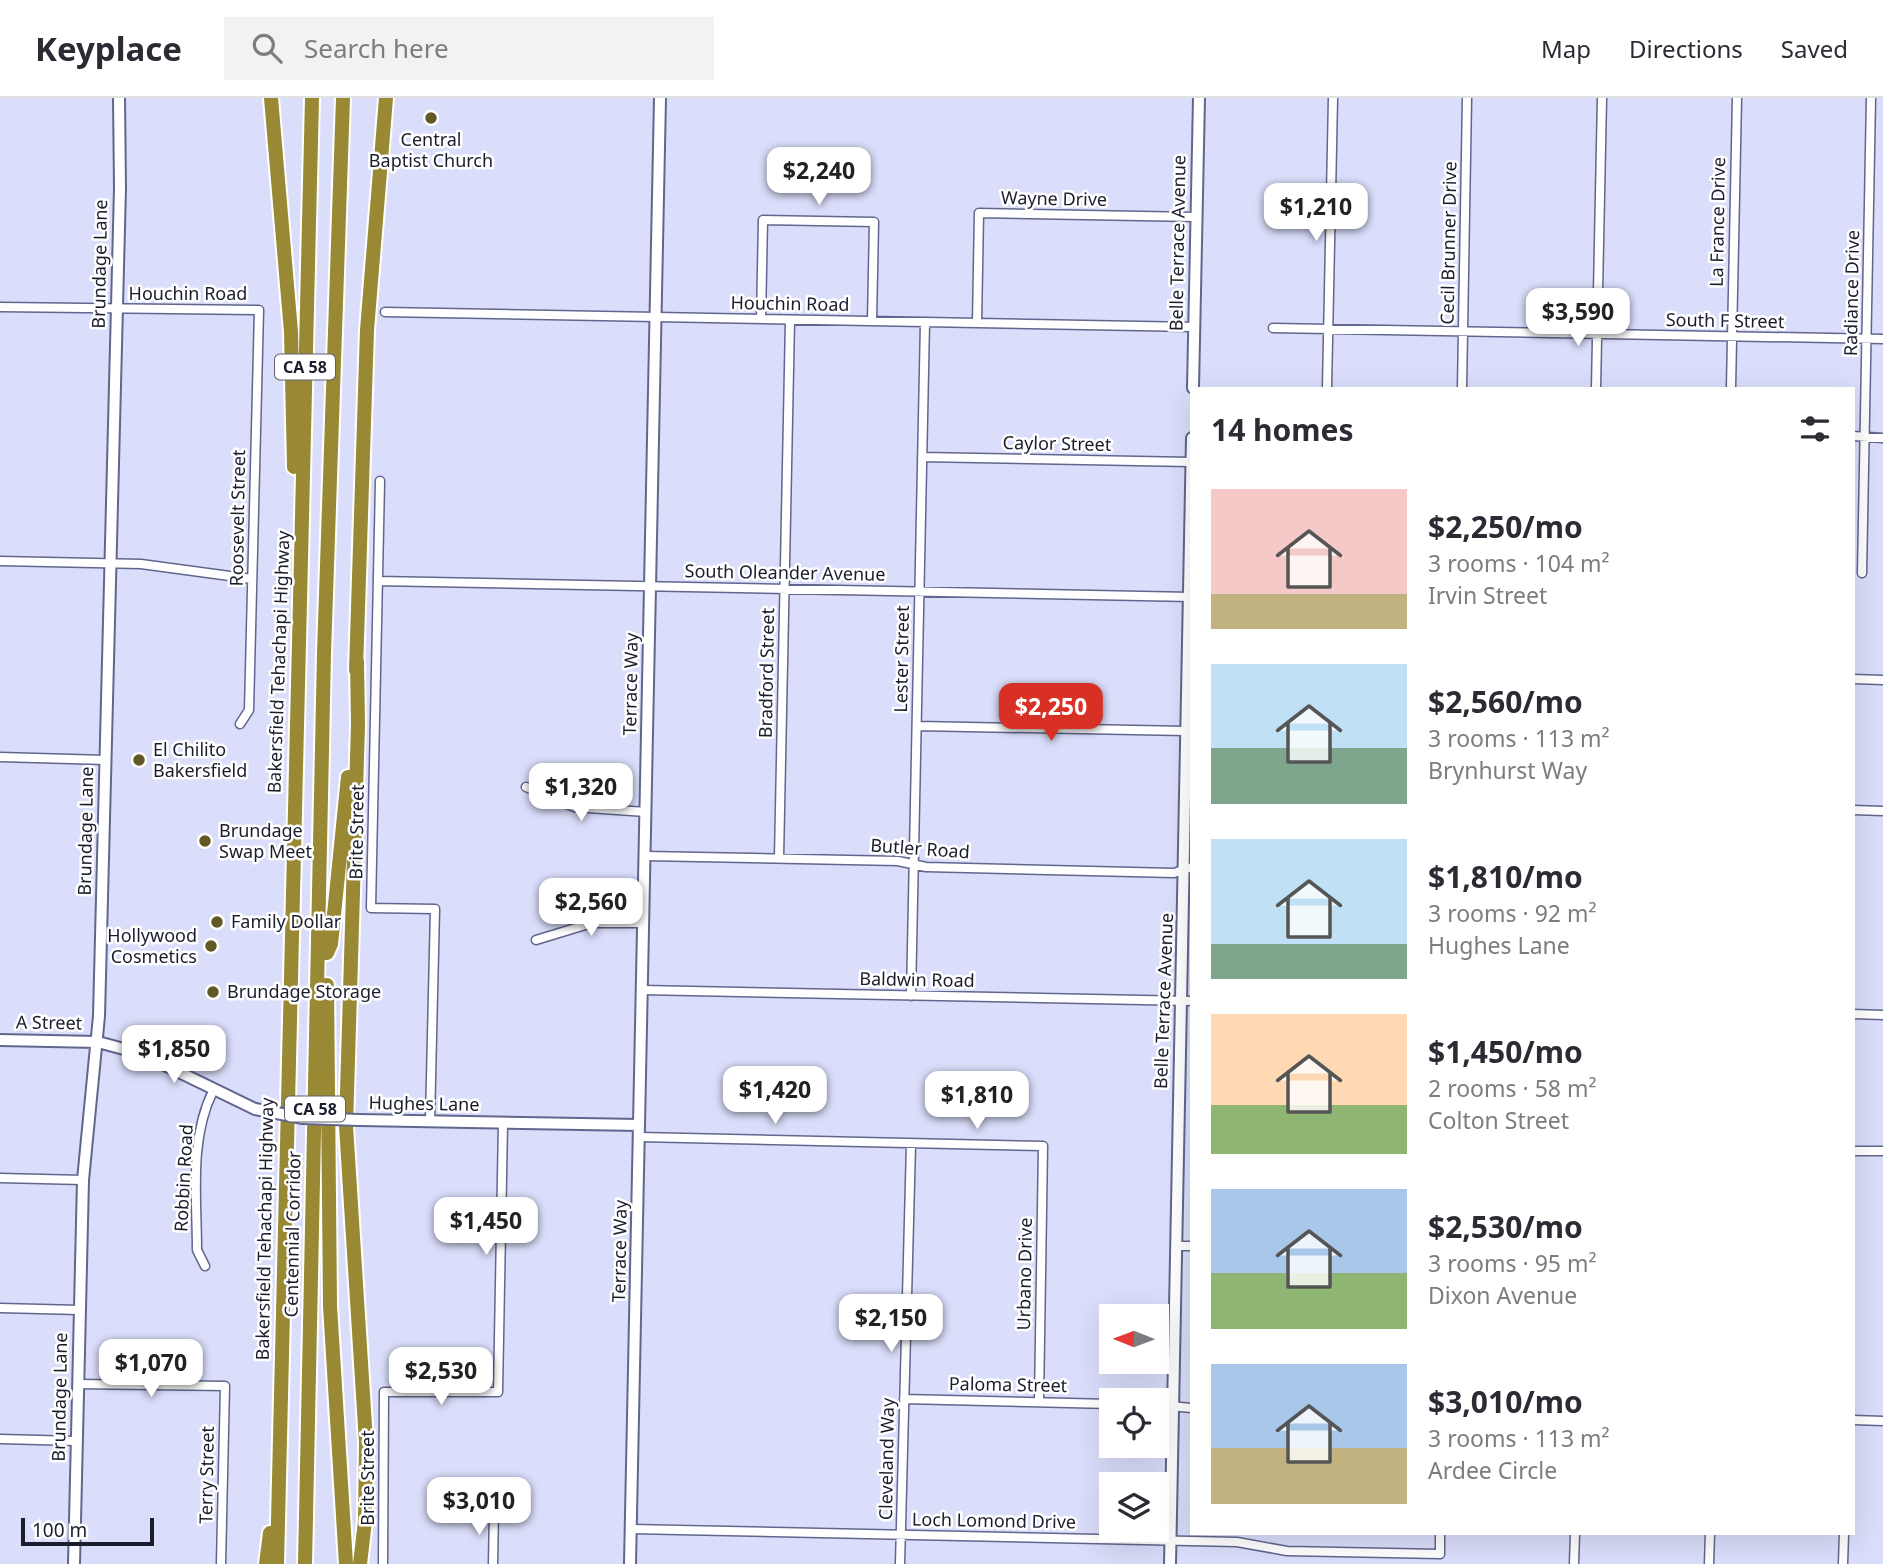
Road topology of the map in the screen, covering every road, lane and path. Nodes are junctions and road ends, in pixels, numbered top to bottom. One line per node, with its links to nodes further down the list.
1 (119, 98): 15 (street, Brundage Lane)
2 (271, 98): 52 (highway)
3 (312, 98): 52 (highway, Bakersfield Tehachapi Highway / CA 58)
4 (343, 98): 53 (highway, CA 58)
5 (386, 98): 54 (highway)
6 (660, 98): 18 (street, Terrace Way)
7 (1199, 98): 13 (street, Belle Terrace Avenue)
8 (1333, 98): 26 (street)
9 (1467, 98): 27 (street, Cecil Brunner Drive)
10 (1602, 98): 28 (street)
11 (1737, 98): 29 (street, La France Drive)
12 (1871, 98): 30 (street, Radiance Drive)
13 (1196, 217): 23 (street, Wayne Drive); 24 (street, Belle Terrace Avenue)
14 (0, 307): 15 (street, Houchin Road)
15 (117, 310): 16 (street, Houchin Road); 44 (street, Brundage Lane)
16 (259, 310): 46 (street, Roosevelt Street)
17 (385, 312): 18 (street, Houchin Road)
18 (656, 317): 19 (street, Houchin Road); 48 (street, Terrace Way)
19 (761, 319): 20 (street, Houchin Road); 21 (street)
20 (790, 320): 21 (street, Houchin Road); 49 (street, Bradford Street)
21 (872, 321): 22 (street, Houchin Road)
22 (925, 322): 23 (street, Houchin Road); 40 (street, Lester Street)
23 (977, 323): 24 (street, Houchin Road)
24 (1194, 327): 32 (street, Belle Terrace Avenue)
25 (1273, 328): 26 (street, South F Street)
26 (1328, 330): 27 (street, South F Street); 33 (street)
27 (1463, 332): 28 (street, South F Street); 34 (street, Cecil Brunner Drive)
28 (1598, 334): 29 (street, South F Street); 35 (street)
29 (1732, 337): 30 (street, South F Street); 36 (street, La France Drive)
30 (1867, 339): 31 (street, South F Street); 38 (street, Radiance Drive)
31 (1883, 339)
32 (1193, 387)
33 (1327, 387)
34 (1462, 387)
35 (1596, 387)
36 (1731, 387)
37 (1855, 436): 38 (street)
38 (1865, 436): 39 (street); 45 (street, Radiance Drive)
39 (1883, 438)
40 (922, 457): 41 (street, Caylor Street); 50 (street, Lester Street)
41 (1190, 462)
42 (380, 481): 47 (street, Brite Street)
43 (0, 561): 44 (street)
44 (110, 563): 46 (street); 61 (street, Brundage Lane)
45 (1862, 573)
46 (252, 579): 57 (street, Roosevelt Street)
47 (378, 582): 48 (street, South Oleander Avenue); 81 (street, Brite Street)
48 (650, 586): 49 (street, South Oleander Avenue); 65 (street, Terrace Way)
49 (785, 589): 50 (street, South Oleander Avenue); 67 (street, Bradford Street)
50 (919, 592): 51 (street, South Oleander Avenue); 58 (street, Lester Street)
51 (1190, 597): 59 (street, Belle Terrace Avenue)
52 (299, 636): 106 (highway, Bakersfield Tehachapi Highway / CA 58)
53 (324, 653): 72 (highway); 119 (highway, Centennial Corridor / CA 58)
54 (357, 661): 72 (highway); 121 (highway)
55 (1855, 680): 56 (street)
56 (1883, 680)
57 (240, 724)
58 (917, 726): 59 (street); 68 (street, Lester Street)
59 (1186, 731): 69 (street, Belle Terrace Avenue)
60 (0, 757): 61 (street)
61 (106, 760): 79 (street, Brundage Lane)
62 (526, 787): 65 (street)
63 (1855, 810): 64 (street)
64 (1883, 811)
65 (646, 812): 66 (street, Terrace Way)
66 (645, 856): 67 (street, Butler Road); 70 (street, Terrace Way)
67 (779, 858): 68 (street, Butler Road)
68 (914, 864): 69 (street, Butler Road); 74 (street, Lester Street)
69 (1189, 868): 75 (street, Belle Terrace Avenue)
70 (643, 923): 71 (street); 73 (street, Terrace Way)
71 (536, 940)
72 (327, 953): 120 (highway)
73 (642, 990): 74 (street, Baldwin Road); 83 (street, Terrace Way)
74 (911, 996): 75 (street, Baldwin Road)
75 (1186, 1001): 90 (street, Belle Terrace Avenue)
76 (1855, 1014): 77 (street)
77 (1883, 1015)
78 (0, 1040): 79 (street, A Street)
79 (97, 1042): 80 (street, Hughes Lane); 89 (street, Brundage Lane)
80 (213, 1091): 81 (street, Hughes Lane, bridge); 92 (street, Robbin Road)
81 (430, 1121): 82 (street, Hughes Lane)
82 (503, 1123): 83 (street, Hughes Lane); 122 (street, Brite Street)
83 (639, 1131): 84 (street, Hughes Lane); 108 (street, Terrace Way)
84 (911, 1144): 85 (street, Hughes Lane); 96 (street, Cleveland Way)
85 (1043, 1146): 97 (street, Urbano Drive)
86 (1855, 1151): 87 (street)
87 (1883, 1151)
88 (0, 1178): 89 (street)
89 (83, 1180): 94 (street, Brundage Lane)
90 (1176, 1246): 91 (street); 100 (street, Belle Terrace Avenue)
91 (1190, 1246)
92 (205, 1266)
93 (0, 1308): 94 (street)
94 (80, 1310): 95 (street, Brundage Lane)
95 (78, 1384): 105 (street, Brundage Lane); 116 (street, Terry Street)
96 (904, 1399): 97 (street, Paloma Street); 109 (street, Cleveland Way)
97 (1039, 1402): 98 (street, Paloma Street)
98 (1099, 1404)
99 (1169, 1405): 100 (street)
100 (1173, 1405): 101 (street); 114 (street, Belle Terrace Avenue)
101 (1190, 1408)
102 (1855, 1420): 103 (street)
103 (1883, 1421)
104 (0, 1439): 105 (street)
105 (77, 1441): 115 (street, Brundage Lane)
106 (280, 1459): 117 (highway); 118 (highway, Bakersfield Tehachapi Highway / CA 58)
107 (494, 1510): 123 (street)
108 (631, 1529): 109 (street, Loch Lomond Drive); 124 (street, Terrace Way)
109 (901, 1535): 114 (street, Loch Lomond Drive); 125 (street, Cleveland Way)
110 (1440, 1535): 114 (street, Loch Lomond Drive)
111 (1575, 1535): 127 (street)
112 (1710, 1535): 128 (street)
113 (1844, 1535): 129 (street)
114 (1171, 1540): 126 (street, Belle Terrace Avenue)
115 (74, 1564)
116 (221, 1564)
117 (266, 1564)
118 (277, 1564)
119 (305, 1564)
120 (346, 1564)
121 (360, 1564)
122 (383, 1564)
123 (493, 1564)
124 (630, 1564)
125 (900, 1564)
126 (1170, 1564)
127 (1574, 1564)
128 (1709, 1564)
129 (1843, 1564)

